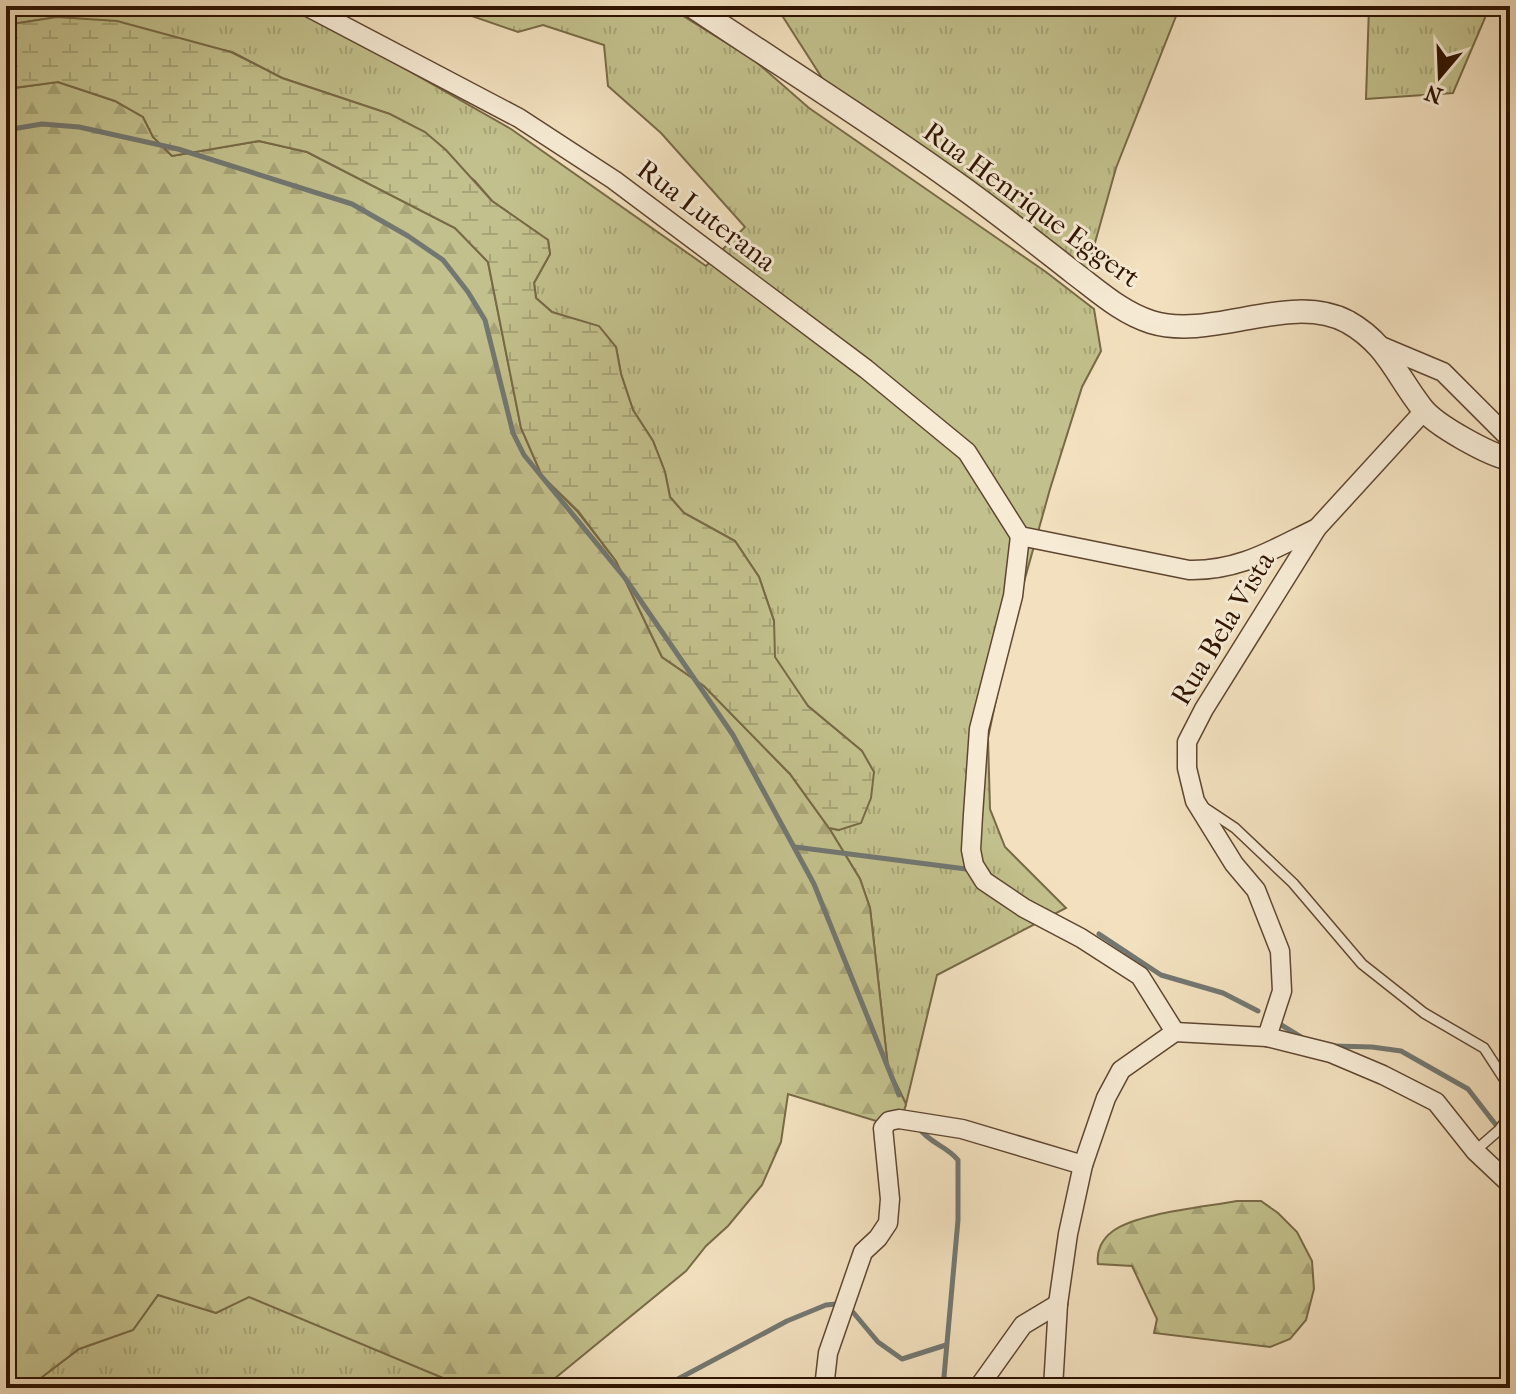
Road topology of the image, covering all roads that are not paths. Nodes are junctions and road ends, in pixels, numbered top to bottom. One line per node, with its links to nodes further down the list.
1 (306, 6): 8 (street, Rua Luterana)
2 (692, 6): 3 (street, Rua Henrique Eggert)
3 (1381, 346): 4 (street, Rua Henrique Eggert); 5 (street)
4 (1424, 411): 6 (street, Rua Henrique Eggert); 7 (street, Rua Bela Vista)
5 (1510, 439)
6 (1510, 459)
7 (1317, 528): 8 (street); 9 (street, Rua Bela Vista)
8 (1020, 536): 10 (street)
9 (1195, 801): 11 (street, Rua Bela Vista); 12 (lane)
10 (1175, 1032): 11 (street); 15 (street)
11 (1267, 1037): 14 (street)
12 (1510, 1088)
13 (1510, 1115): 14 (lane)
14 (1475, 1151): 16 (street)
15 (1083, 1165): 17 (street); 18 (street)
16 (1510, 1184)
17 (1058, 1304): 19 (street); 20 (street)
18 (824, 1388)
19 (978, 1388)
20 (1053, 1388)

